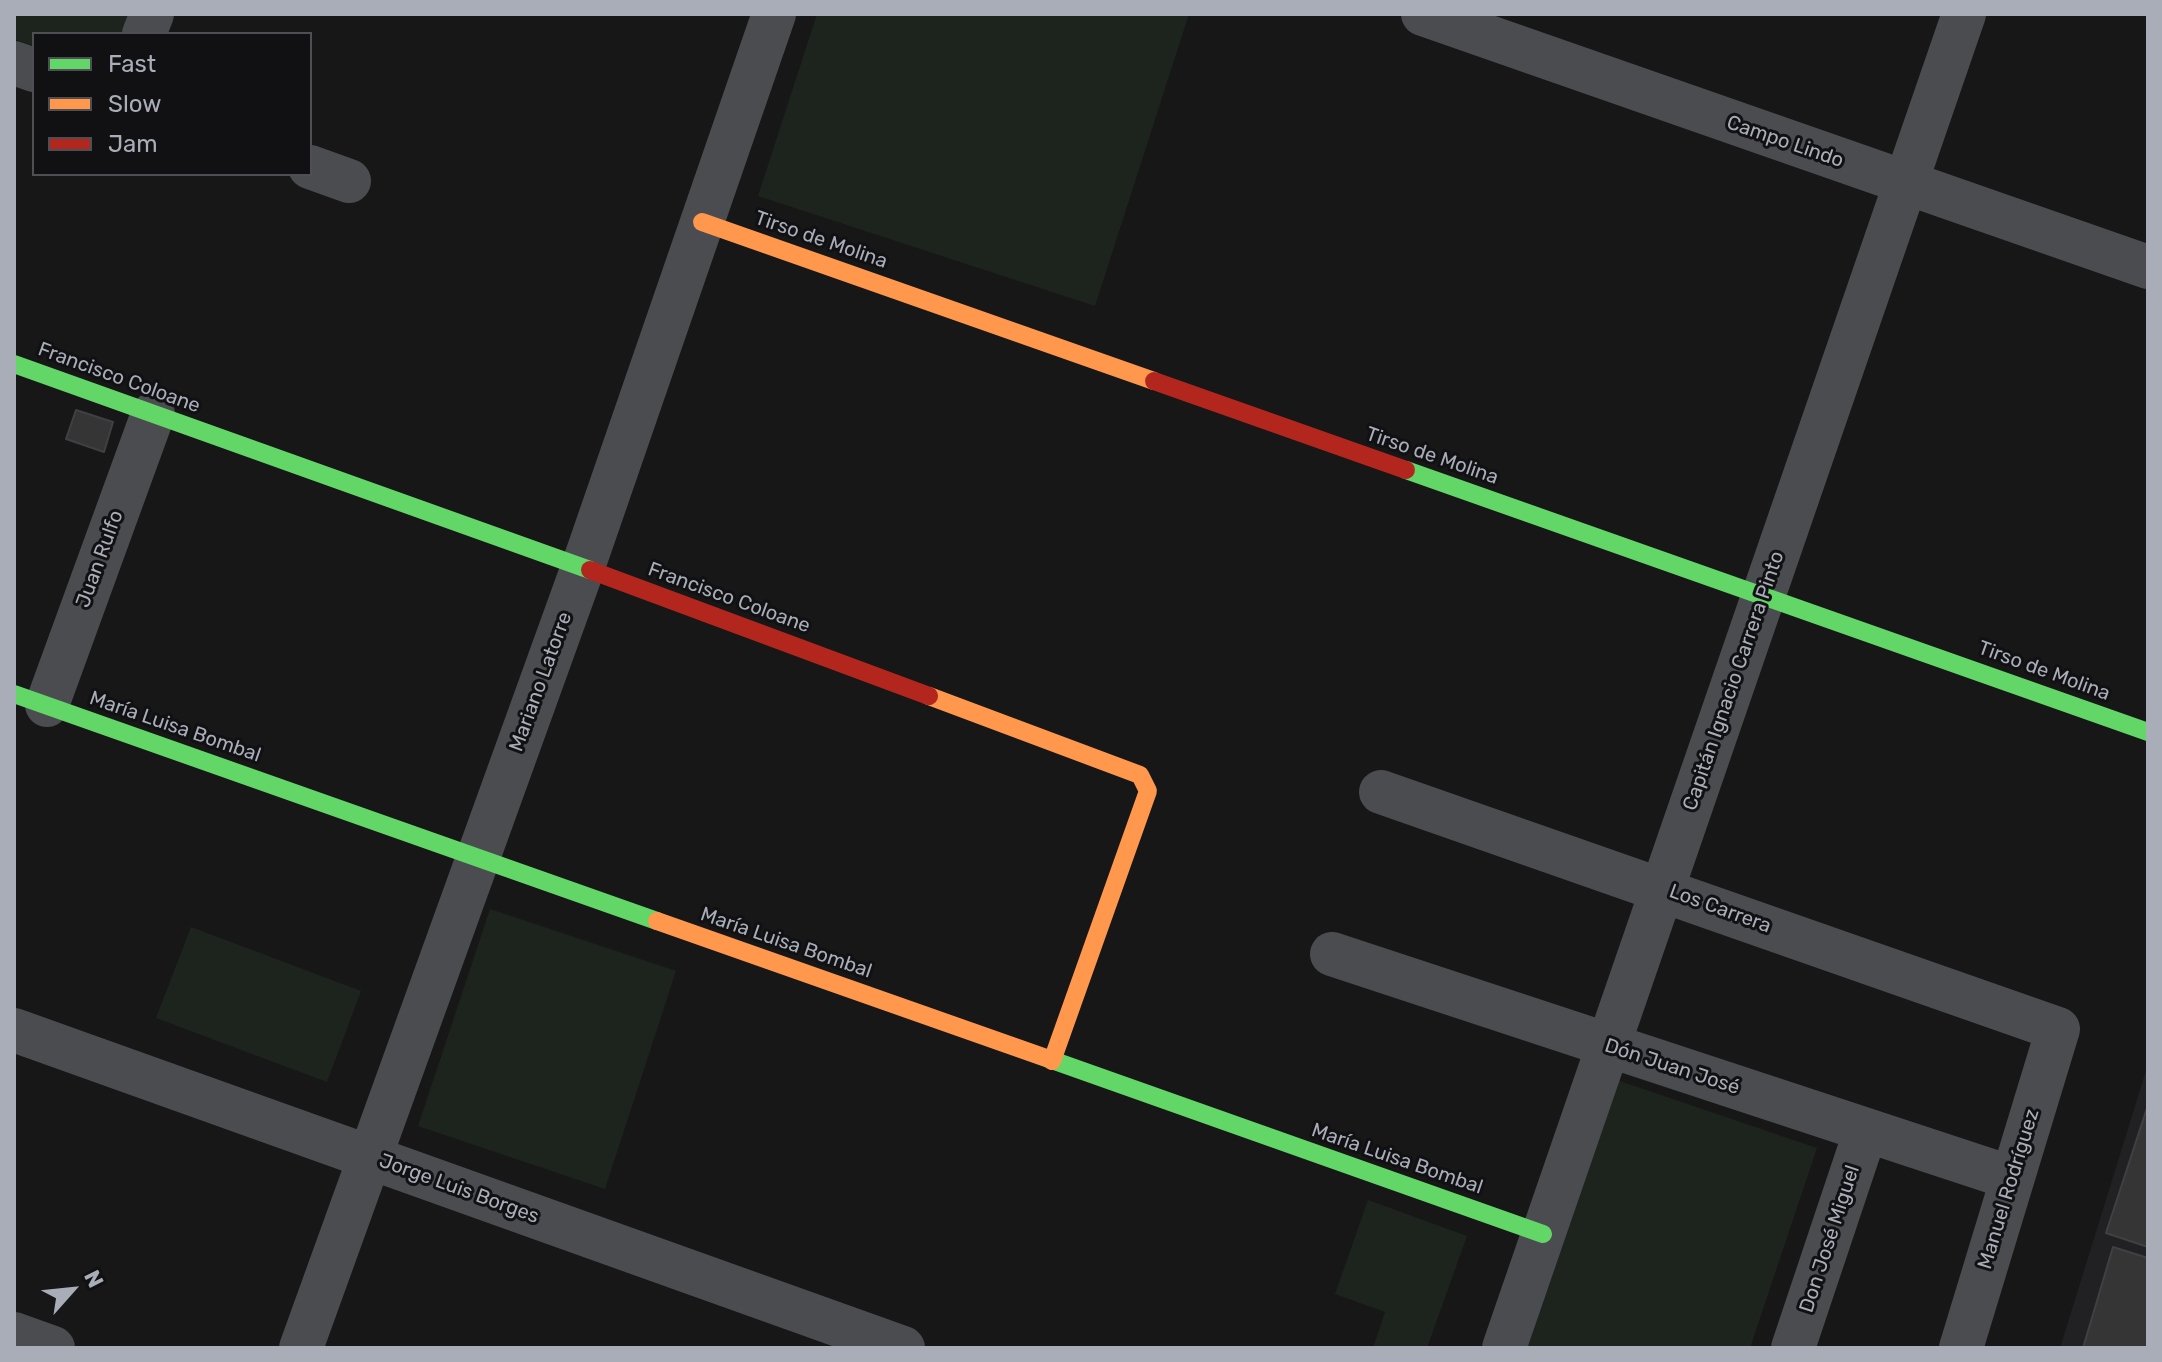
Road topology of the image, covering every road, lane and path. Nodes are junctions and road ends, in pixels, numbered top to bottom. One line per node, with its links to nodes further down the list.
1 (774, 14): 5 (street, Mariano Latorre)
2 (1423, 14): 4 (street, Campo Lindo)
3 (1964, 14): 4 (street, Capitán Ignacio Carrera Pinto)
4 (1905, 184): 6 (street, Campo Lindo); 10 (street, Capitán Ignacio Carrera Pinto)
5 (702, 222): 9 (street, Mariano Latorre); 10 (street, Tirso de Molina)
6 (2148, 267)
7 (14, 364): 8 (street, Francisco Coloane)
8 (153, 414): 9 (street, Francisco Coloane); 11 (street, Juan Rulfo)
9 (583, 567): 14 (street, Mariano Latorre); 20 (street, Francisco Coloane)
10 (1763, 596): 12 (street, Tirso de Molina); 15 (street, Capitán Ignacio Carrera Pinto)
11 (30, 700): 14 (street, María Luisa Bombal)
12 (2148, 732)
13 (1381, 792): 15 (street, Los Carrera)
14 (478, 857): 20 (street, María Luisa Bombal); 22 (street, Mariano Latorre)
15 (1662, 889): 17 (street, Los Carrera); 19 (street, Capitán Ignacio Carrera Pinto)
16 (1332, 954): 19 (street, Dón Juan José)
17 (2058, 1029): 23 (street, Manuel Rodríguez)
18 (14, 1030): 22 (street, Jorge Luis Borges)
19 (1608, 1046): 21 (street, Dón Juan José); 24 (street, Capitán Ignacio Carrera Pinto)
20 (1052, 1061): 24 (street, María Luisa Bombal)
21 (1866, 1130): 23 (street, Dón Juan José); 30 (street, Don José Miguel)
22 (370, 1157): 27 (street, Mariano Latorre); 28 (street, Jorge Luis Borges)
23 (2012, 1178): 31 (street, Manuel Rodríguez)
24 (1543, 1234): 29 (street, Capitán Ignacio Carrera Pinto)
25 (14, 1334): 26 (street)
26 (53, 1348)
27 (301, 1348)
28 (903, 1348)
29 (1504, 1348)
30 (1793, 1348)
31 (1961, 1348)

